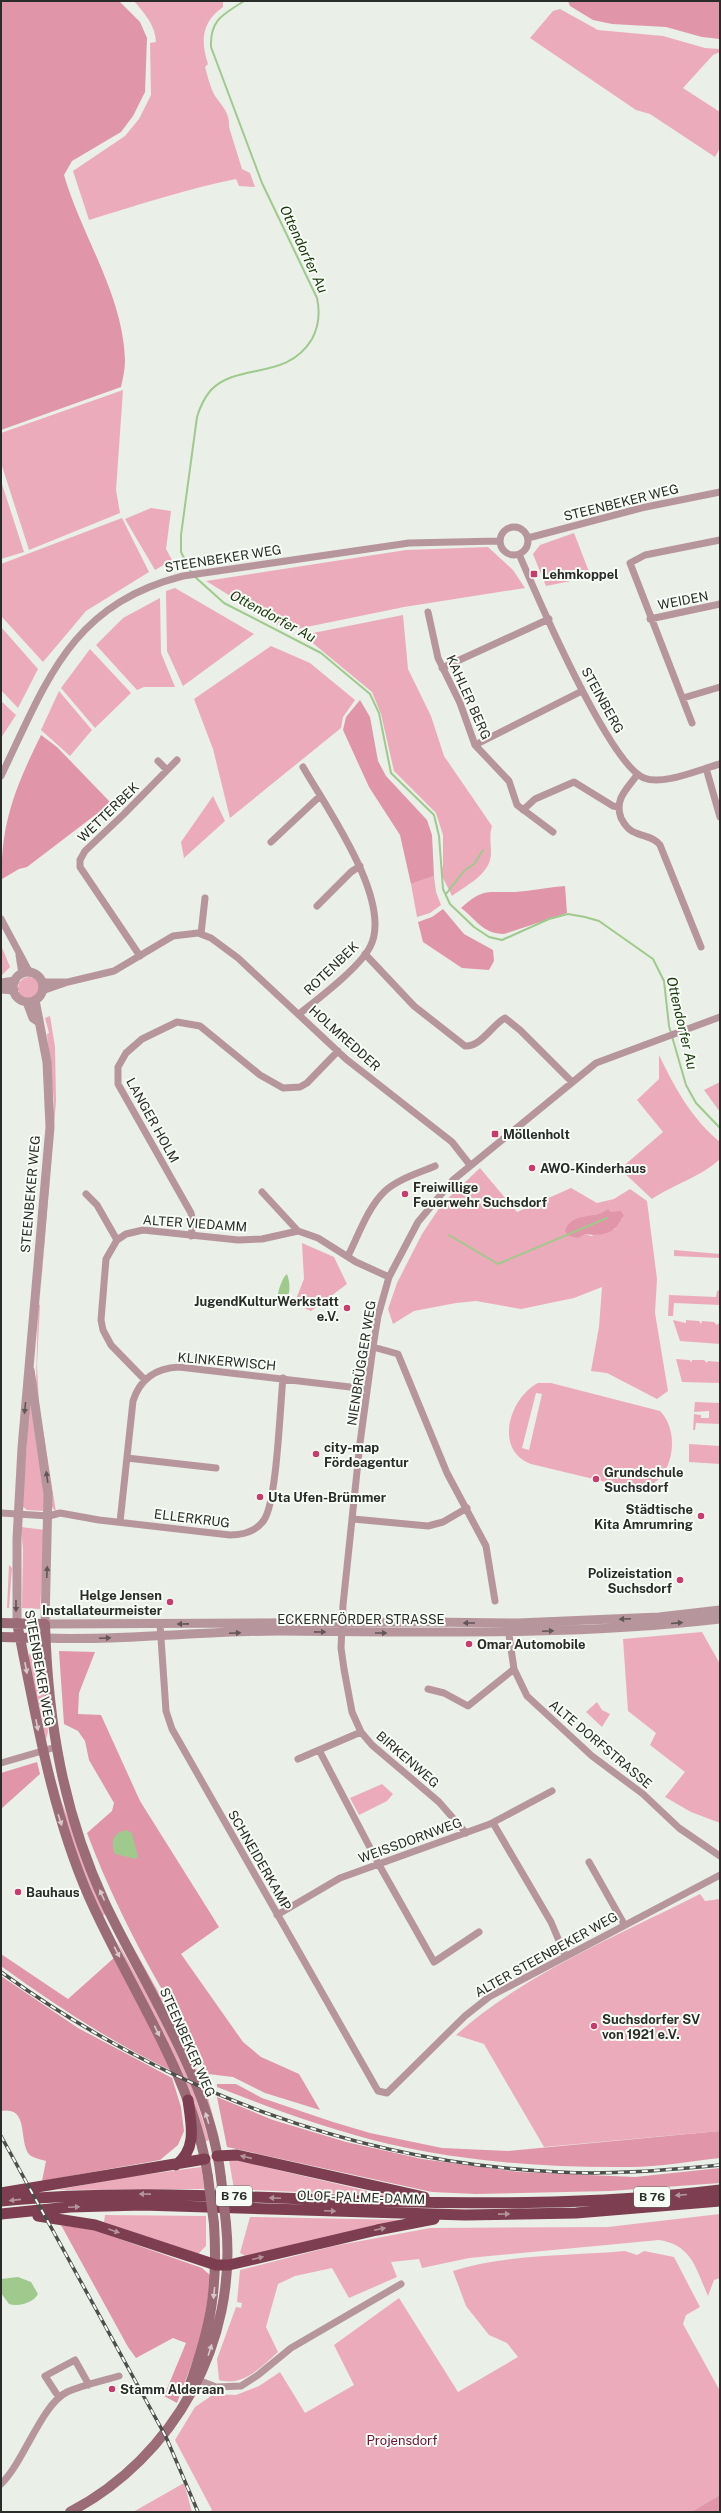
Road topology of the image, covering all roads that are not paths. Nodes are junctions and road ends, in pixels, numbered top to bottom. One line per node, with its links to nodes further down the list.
1 (720, 492): 2 (street, STEENBEKER WEG)
2 (528, 538): 4 (street); 5 (street)
3 (720, 540): 8 (street, WEIDEN)
4 (499, 541): 5 (street); 23 (street, STEENBEKER WEG)
5 (519, 554): 9 (street, STEINBERG)
6 (720, 604): 8 (street, WEIDEN)
7 (428, 612): 10 (street, KAHLER BERG)
8 (650, 619): 13 (street, WEIDEN)
9 (549, 620): 10 (street); 12 (street, STEINBERG)
10 (442, 668): 15 (street, KAHLER BERG)
11 (720, 687): 13 (street)
12 (582, 691): 15 (street); 22 (street, STEINBERG)
13 (683, 698): 14 (street, WEIDEN)
14 (692, 723)
15 (475, 745): 26 (street, KAHLER BERG)
16 (177, 760): 21 (street, WETTERBEK)
17 (158, 761): 21 (street)
18 (720, 764): 20 (street)
19 (303, 767): 24 (street, ROTENBEK)
20 (706, 768): 22 (street); 27 (street)
21 (167, 770): 37 (street, WETTERBEK)
22 (637, 775): 25 (street)
23 (1, 776)
24 (320, 796): 29 (street); 30 (street, ROTENBEK)
25 (618, 807): 26 (street); 35 (street)
26 (523, 810): 28 (street, KAHLER BERG)
27 (720, 817)
28 (553, 832)
29 (271, 842)
30 (360, 866): 32 (street); 36 (street, ROTENBEK)
31 (205, 898): 34 (street)
32 (317, 906)
33 (1, 919): 38 (street, STEENBEKER WEG)
34 (200, 934): 37 (street, HOLMREDDER); 43 (street, HOLMREDDER)
35 (701, 947)
36 (365, 954): 43 (street, ROTENBEK); 46 (street)
37 (140, 956): 40 (street, HOLMREDDER)
38 (20, 980): 39 (street); 40 (street, STEENBEKER WEG); 41 (street); 42 (street, STEENBEKER WEG)
39 (1, 983)
40 (42, 986): 42 (street)
41 (1, 989)
42 (31, 1001): 57 (street, STEENBEKER WEG)
43 (299, 1014): 45 (street, HOLMREDDER)
44 (720, 1017): 46 (street, NIENBRÜGGER WEG)
45 (338, 1051): 48 (street, HOLMREDDER); 52 (street, LANGER HOLM)
46 (572, 1082): 48 (street, NIENBRÜGGER WEG)
47 (436, 1166): 54 (street)
48 (470, 1166): 55 (street, NIENBRÜGGER WEG)
49 (262, 1192): 51 (street)
50 (86, 1194): 53 (street)
51 (298, 1231): 52 (street, ALTER VIEDAMM); 54 (street)
52 (191, 1236): 53 (street, ALTER VIEDAMM)
53 (117, 1240): 59 (street)
54 (348, 1256): 55 (street)
55 (389, 1277): 56 (street, NIENBRÜGGER WEG)
56 (373, 1347): 60 (street, NIENBRÜGGER WEG); 63 (street)
57 (30, 1370): 65 (street, STEENBEKER WEG, one-way to 65); 66 (street, STEENBEKER WEG, one-way to 57)
58 (283, 1378): 59 (street, KLINKERWISCH); 60 (street, KLINKERWISCH); 68 (street, ELLERKRUG)
59 (144, 1380): 61 (street)
60 (367, 1389): 67 (street, NIENBRÜGGER WEG)
61 (127, 1458): 62 (street); 68 (street)
62 (216, 1468)
63 (467, 1508): 67 (street); 69 (street)
64 (1, 1513): 65 (street, ELLERKRUG)
65 (18, 1514): 66 (street, ELLERKRUG); 73 (street, STEENBEKER WEG, one-way to 73)
66 (49, 1516): 68 (street, ELLERKRUG); 75 (street, STEENBEKER WEG, one-way to 66)
67 (353, 1519): 74 (street, NIENBRÜGGER WEG)
68 (120, 1522)
69 (496, 1601)
70 (720, 1610): 77 (street, ECKERNFÖRDER STRASSE, one-way to 77)
71 (720, 1619): 77 (street, ECKERNFÖRDER STRASSE, one-way to 71)
72 (1, 1623): 73 (main road, ECKERNFÖRDER STRASSE)
73 (17, 1623): 75 (main road, ECKERNFÖRDER STRASSE); 81 (main road, STEENBEKER WEG)
74 (342, 1623): 76 (street, ECKERNFÖRDER STRASSE, one-way to 76); 77 (street, ECKERNFÖRDER STRASSE, one-way to 74); 78 (street, BIRKENWEG)
75 (45, 1624): 76 (street, ECKERNFÖRDER STRASSE); 82 (main road, STEENBEKER WEG)
76 (160, 1624): 79 (street, SCHNEIDERKAMP)
77 (508, 1628): 78 (street, ECKERNFÖRDER STRASSE, one-way to 77); 83 (street, ALTE DORFSTRASSE)
78 (342, 1632): 79 (street, ECKERNFÖRDER STRASSE, one-way to 78); 85 (street, BIRKENWEG)
79 (160, 1636): 82 (street, ECKERNFÖRDER STRASSE, one-way to 79); 98 (street, SCHNEIDERKAMP)
80 (1, 1637): 81 (main road, ECKERNFÖRDER STRASSE)
81 (20, 1638): 82 (main road, ECKERNFÖRDER STRASSE); 88 (main road, STEENBEKER WEG, one-way to 88)
82 (45, 1638): 86 (main road, STEENBEKER WEG)
83 (514, 1669): 84 (street); 94 (street, ALTE DORFSTRASSE)
84 (428, 1688)
85 (361, 1732): 87 (street); 93 (street, BIRKENWEG)
86 (56, 1747): 88 (street); 100 (main road, STEENBEKER WEG, one-way to 86)
87 (319, 1750): 89 (street); 96 (street)
88 (43, 1751): 90 (street); 102 (main road, STEENBEKER WEG, one-way to 102)
89 (298, 1759)
90 (1, 1763)
91 (552, 1791): 92 (street, WEISSDORNWEG)
92 (493, 1823): 93 (street, WEISSDORNWEG); 103 (street)
93 (466, 1833): 96 (street, WEISSDORNWEG)
94 (720, 1856)
95 (589, 1862): 99 (street)
96 (378, 1863): 98 (street, WEISSDORNWEG); 101 (street)
97 (720, 1875): 99 (street, ALTER STEENBEKER WEG)
98 (277, 1915): 104 (street, SCHNEIDERKAMP)
99 (624, 1924): 103 (street, ALTER STEENBEKER WEG)
100 (119, 1930): 102 (main road); 106 (main road, STEENBEKER WEG, one-way to 100)
101 (479, 1932)
102 (108, 1935): 105 (main road, STEENBEKER WEG, one-way to 105)
103 (565, 1955): 104 (street, ALTER STEENBEKER WEG)
104 (382, 2094)
105 (188, 2100): 107 (main road, STEENBEKER WEG); 108 (highway)
106 (217, 2156): 107 (main road); 113 (highway, one-way to 106); 117 (main road, STEENBEKER WEG, bridge)
107 (205, 2159): 108 (highway); 116 (main road, STEENBEKER WEG, bridge)
108 (176, 2165): 110 (highway)
109 (720, 2190): 113 (highway, OLOF-PALME-DAMM / B 76, one-way to 113)
110 (1, 2192)
111 (1, 2201): 113 (highway, OLOF-PALME-DAMM / B 76, one-way to 111)
112 (720, 2201): 115 (highway, OLOF-PALME-DAMM / B 76, one-way to 112)
113 (468, 2204)
114 (4, 2214): 115 (highway, OLOF-PALME-DAMM / B 76, one-way to 115); 116 (highway, one-way to 116)
115 (465, 2214): 117 (highway, one-way to 115)
116 (216, 2265): 117 (highway); 120 (main road, STEENBEKER WEG, one-way to 120)
117 (229, 2265): 120 (main road, STEENBEKER WEG, one-way to 117)
118 (401, 2284): 120 (street)
119 (119, 2376): 121 (street)
120 (196, 2379): 124 (main road, STEENBEKER WEG)
121 (89, 2385): 122 (street); 123 (street)
122 (56, 2393)
123 (1, 2484)
124 (70, 2512)

